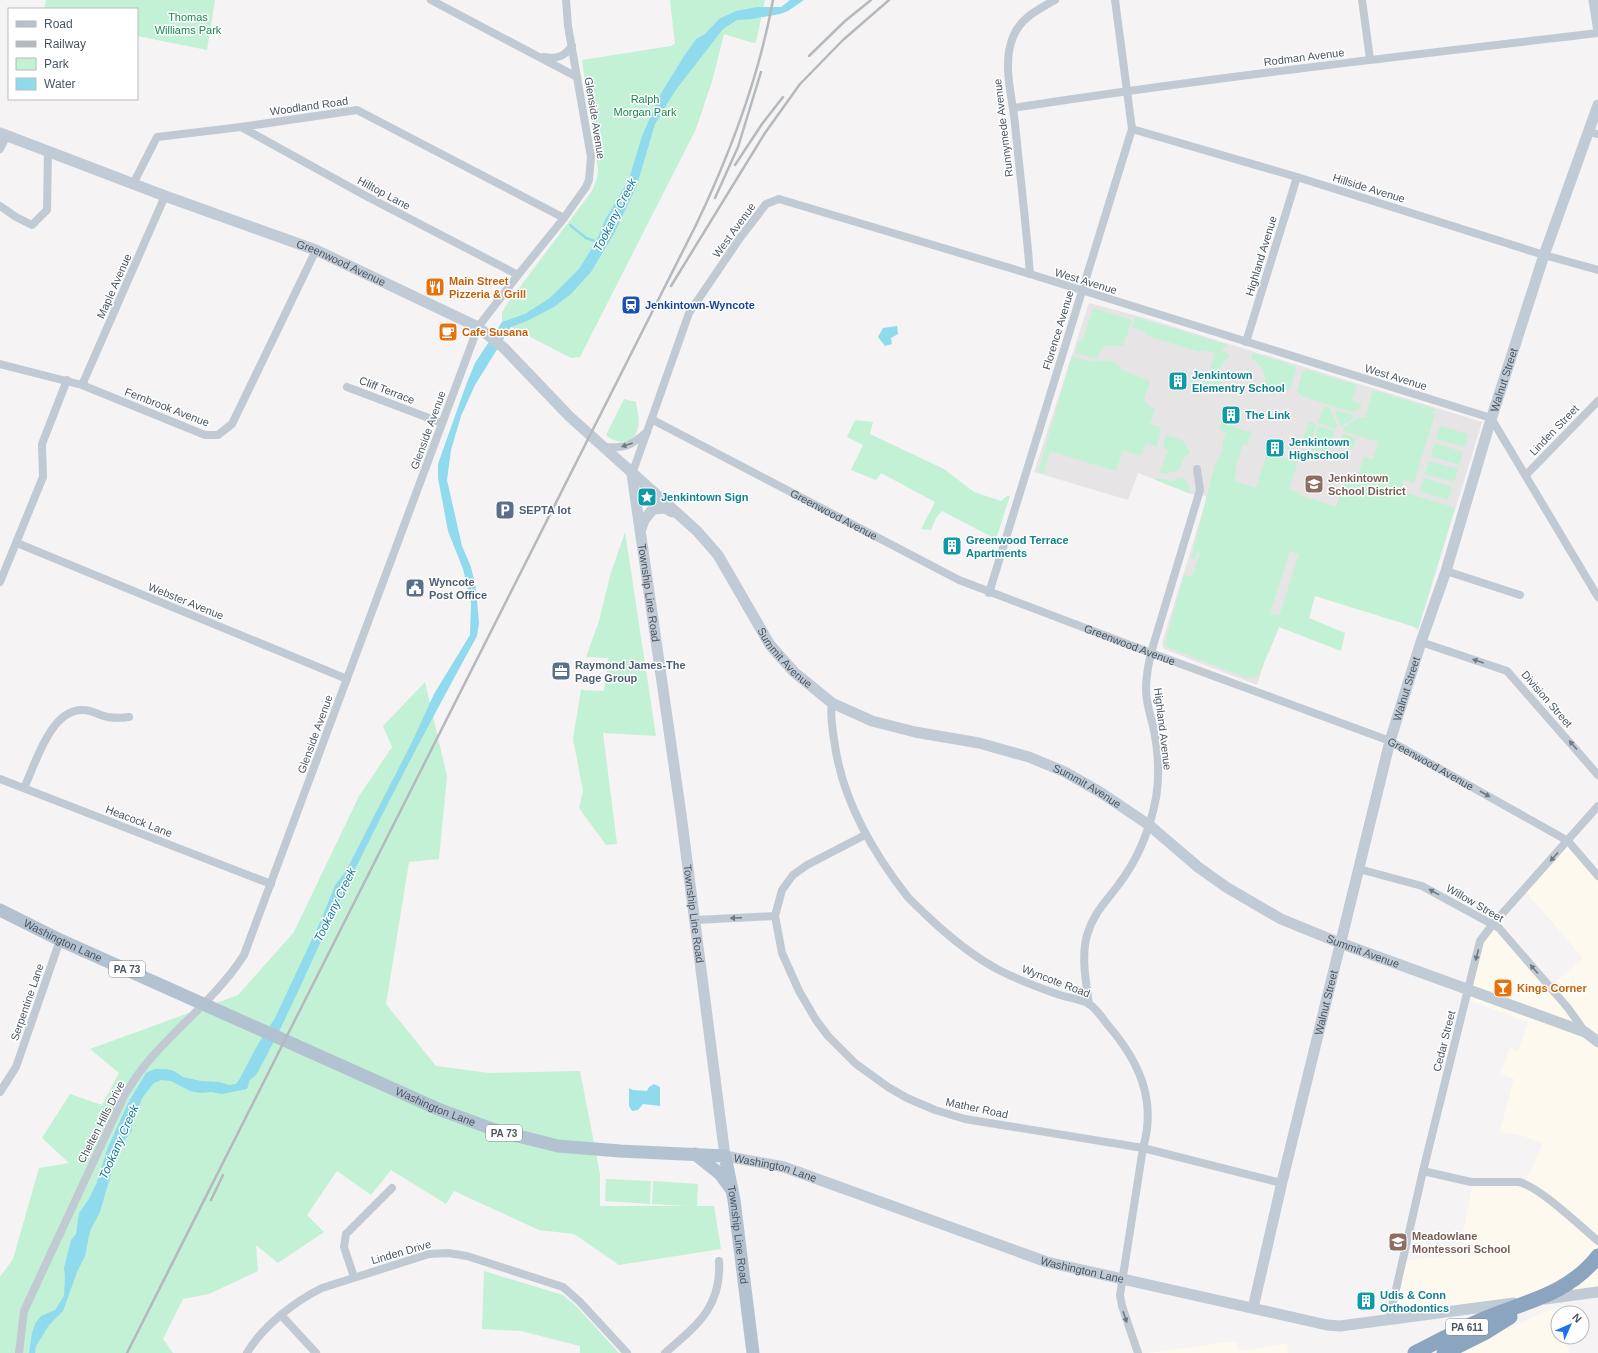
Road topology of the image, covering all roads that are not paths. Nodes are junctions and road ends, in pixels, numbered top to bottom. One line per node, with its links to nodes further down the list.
1 (431, 0): 10 (street)
2 (566, 0): 9 (street, Glenside Avenue)
3 (1055, 0): 15 (street, Runnymede Avenue)
4 (1115, 0): 13 (street, Florence Avenue)
5 (1362, 0): 11 (street)
6 (1594, 0): 7 (street)
7 (1598, 26)
8 (1598, 33): 11 (street, Rodman Avenue)
9 (572, 46): 10 (street); 12 (street, Glenside Avenue)
10 (539, 56): 12 (street)
11 (1370, 59): 13 (street, Rodman Avenue)
12 (578, 77): 26 (street, Glenside Avenue)
13 (1128, 91): 15 (street, Rodman Avenue); 17 (street, Florence Avenue)
14 (1598, 105): 18 (street, Walnut Street)
15 (1013, 108): 30 (street, Runnymede Avenue)
16 (241, 127): 23 (street, Woodland Road); 26 (street, Woodland Road); 31 (street, Hilltop Lane)
17 (1132, 129): 22 (street, Hillside Avenue); 32 (street, Florence Avenue)
18 (1594, 133): 28 (street, Walnut Street)
19 (3, 134): 20 (street); 21 (street, Greenwood Avenue)
20 (0, 149)
21 (48, 151): 23 (street, Greenwood Avenue); 25 (street)
22 (1297, 177): 28 (street, Hillside Avenue); 34 (street, Highland Avenue)
23 (133, 184): 24 (street, Greenwood Avenue)
24 (165, 196): 27 (street, Greenwood Avenue); 37 (street, Maple Avenue)
25 (0, 206)
26 (564, 218): 31 (street, Glenside Avenue)
27 (316, 250): 33 (street, Greenwood Avenue); 37 (street, Fernbrook Avenue)
28 (1544, 255): 29 (street, Hillside Avenue); 40 (street, Walnut Street)
29 (1598, 270)
30 (1030, 274): 32 (street, West Avenue); 41 (street, West Avenue)
31 (518, 275): 33 (street, Glenside Avenue)
32 (1081, 291): 34 (street, West Avenue); 54 (street, Florence Avenue)
33 (478, 327): 42 (street, Glenside Avenue); 44 (street, Greenwood Avenue)
34 (1246, 342): 40 (street, West Avenue)
35 (0, 364): 36 (street, Fernbrook Avenue)
36 (67, 380): 37 (street, Fernbrook Avenue); 50 (street)
37 (82, 385)
38 (347, 387): 42 (street, Cliff Terrace)
39 (1598, 401): 47 (street, Linden Street)
40 (1491, 418): 47 (street); 51 (street, Walnut Street)
41 (653, 420): 43 (street, West Avenue); 54 (street, Greenwood Avenue)
42 (442, 423): 59 (street, Glenside Avenue)
43 (647, 432): 44 (street, one-way to 44); 46 (street, West Avenue)
44 (603, 447): 46 (street, Greenwood Avenue)
45 (1197, 469): 58 (street, Highland Avenue)
46 (632, 474): 48 (street, Summit Avenue); 49 (street, Township Line Road)
47 (1526, 475): 53 (street)
48 (677, 514): 49 (street); 60 (street, Summit Avenue)
49 (641, 530): 75 (street, Township Line Road)
50 (17, 543): 52 (street); 59 (street, Webster Avenue)
51 (1446, 571): 55 (street); 57 (street, Walnut Street)
52 (0, 582)
53 (1595, 586): 56 (street)
54 (989, 592): 58 (street, Greenwood Avenue)
55 (1520, 595)
56 (1598, 597)
57 (1421, 642): 62 (street, Walnut Street); 63 (street, Division Street, one-way to 57)
58 (1151, 653): 62 (street, Greenwood Avenue); 67 (street, Highland Avenue)
59 (347, 679): 72 (street, Glenside Avenue)
60 (832, 703): 67 (street, Summit Avenue); 68 (street, Wyncote Road)
61 (129, 716): 65 (street)
62 (1390, 741): 69 (street, Greenwood Avenue, one-way to 69); 70 (street, Walnut Street)
63 (1598, 775)
64 (0, 779): 65 (street, Heacock Lane)
65 (24, 788): 72 (street, Heacock Lane)
66 (1598, 806): 69 (street, Cedar Street)
67 (1149, 825): 78 (street, Summit Avenue); 80 (street, Highland Avenue)
68 (865, 835): 74 (street, Mather Road); 80 (street, Wyncote Road)
69 (1568, 841): 71 (street, Greenwood Avenue); 76 (street, Cedar Street, one-way to 76)
70 (1359, 869): 76 (street, Willow Street, one-way to 70); 78 (street, Walnut Street)
71 (1598, 876)
72 (271, 884): 100 (street, Chelten Hills Drive)
73 (0, 910): 77 (main road, Washington Lane / PA 73)
74 (775, 916): 75 (street, one-way to 75); 83 (street, Mather Road)
75 (696, 920): 85 (street, Township Line Road)
76 (1493, 924): 79 (street, Cedar Street, one-way to 79); 81 (street, Willow Street, one-way to 76)
77 (60, 940): 82 (street, Serpentine Lane); 84 (main road, Washington Lane / PA 73)
78 (1340, 943): 79 (street, Summit Avenue); 87 (street, Walnut Street)
79 (1468, 989): 81 (street, Summit Avenue); 86 (street, Cedar Street)
80 (1089, 1004): 83 (street, Wyncote Road)
81 (1594, 1036)
82 (0, 1092)
83 (1143, 1148): 87 (street, Mather Road); 94 (street, Wyncote Road)
84 (695, 1154): 85 (main road, Washington Lane / PA 73); 89 (main road)
85 (726, 1156): 89 (main road, Township Line Road); 94 (street, Washington Lane)
86 (1423, 1171): 90 (street); 99 (street, Cedar Street)
87 (1281, 1183): 97 (street, Walnut Street)
88 (392, 1188): 93 (street)
89 (732, 1190): 105 (main road, Township Line Road)
90 (1598, 1241)
91 (1598, 1256): 96 (highway, PA 611)
92 (719, 1261): 104 (street)
93 (354, 1277): 98 (street, Linden Drive); 103 (street, Linden Drive)
94 (1121, 1280): 97 (street, Washington Lane); 106 (street, Wyncote Road, one-way to 106)
95 (1598, 1292): 96 (street, Washington Lane)
96 (1532, 1302): 99 (street, Washington Lane); 107 (highway, PA 611); 108 (highway, PA 611)
97 (1253, 1308): 99 (street, Washington Lane)
98 (281, 1315): 101 (street, Linden Drive); 102 (street)
99 (1389, 1320)
100 (19, 1353)
101 (247, 1353)
102 (316, 1353)
103 (627, 1353)
104 (665, 1353)
105 (753, 1353)
106 (1138, 1353)
107 (1415, 1353)
108 (1444, 1353)

